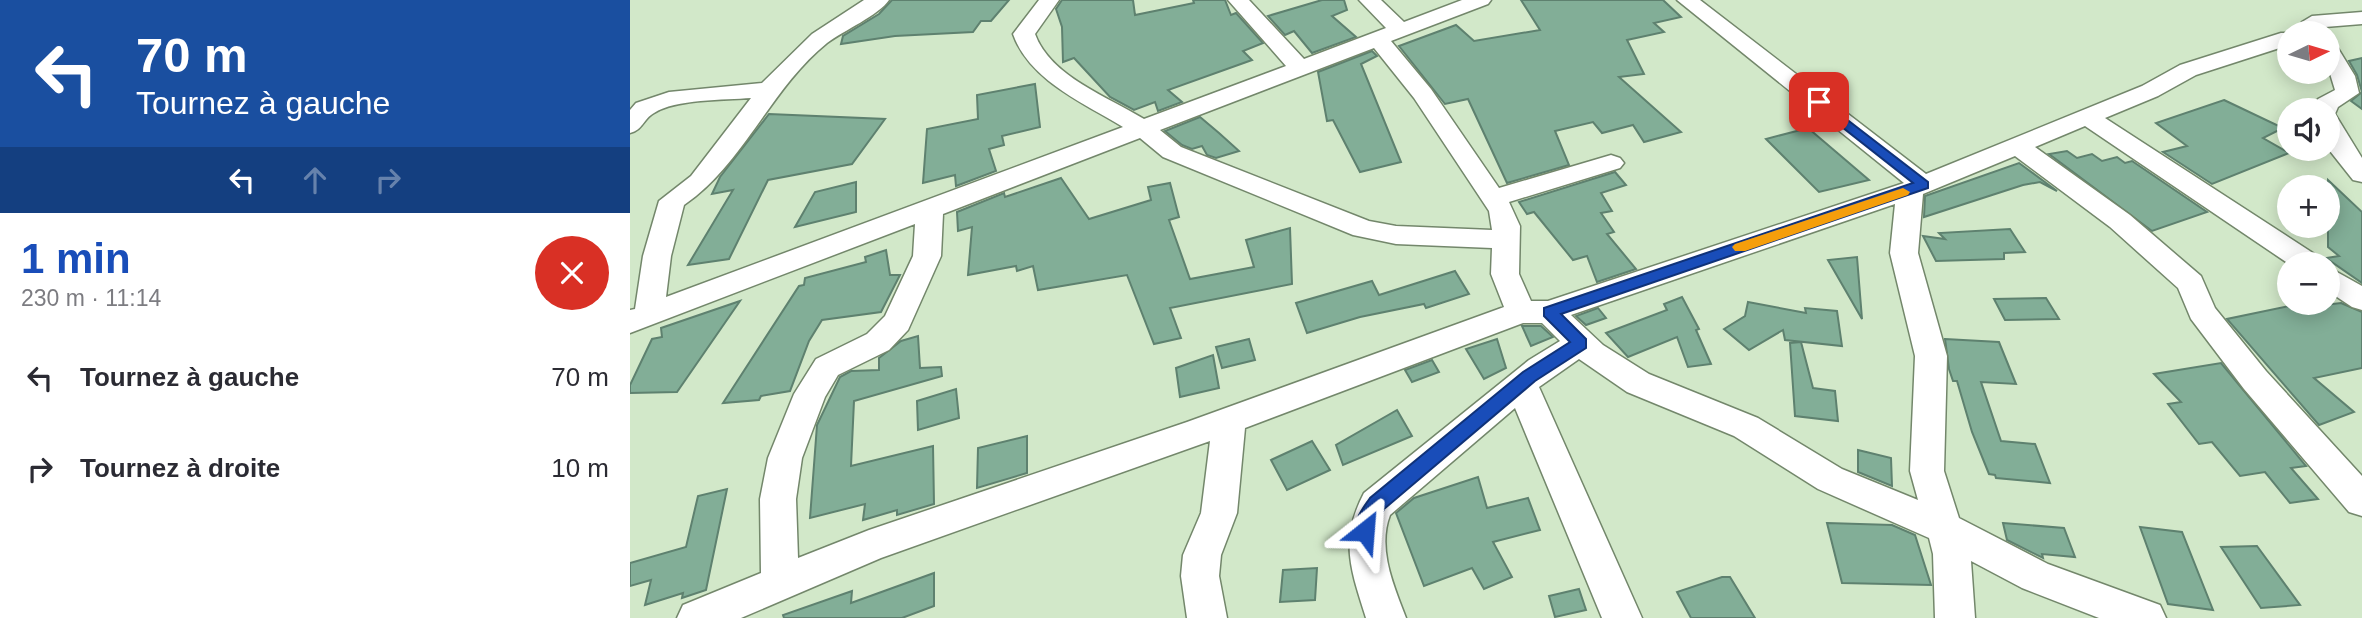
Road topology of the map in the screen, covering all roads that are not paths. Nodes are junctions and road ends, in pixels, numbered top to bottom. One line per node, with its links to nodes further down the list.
1 (880, 0): 15 (street)
2 (1049, 0): 19 (street)
3 (1238, 0): 13 (street)
4 (1369, 0): 11 (street)
5 (1481, 0): 11 (street)
6 (1686, 0): 25 (street)
7 (2330, 0): 9 (street)
8 (2362, 18): 10 (street)
9 (2313, 21)
10 (2340, 23)
11 (1390, 35): 13 (street); 26 (street)
12 (2277, 41): 17 (street)
13 (1300, 68): 19 (street)
14 (2340, 70): 16 (street)
15 (769, 89): 18 (street); 33 (street)
16 (2355, 92)
17 (2087, 117): 21 (street); 29 (street)
18 (630, 125)
19 (1142, 128): 27 (street); 28 (street)
20 (2340, 136): 22 (street)
21 (2017, 146): 25 (street); 37 (street)
22 (2352, 151): 24 (street)
23 (1611, 163): 26 (street)
24 (2362, 174)
25 (1916, 187): 32 (street); 38 (street)
26 (1493, 198): 28 (street)
27 (930, 209): 33 (street); 39 (street)
28 (1505, 240): 32 (street)
29 (2291, 252)
30 (2340, 285): 31 (street)
31 (2362, 300)
32 (1535, 312): 34 (street); 36 (street)
33 (640, 319)
34 (1581, 343): 35 (street); 38 (street)
35 (1521, 384): 42 (street); 43 (street)
36 (1229, 419): 39 (street); 41 (street)
37 (2362, 501)
38 (1942, 527): 44 (street); 45 (street)
39 (780, 583): 40 (street)
40 (697, 618)
41 (1207, 618)
42 (1386, 618)
43 (1622, 618)
44 (1955, 618)
45 (2146, 618)

